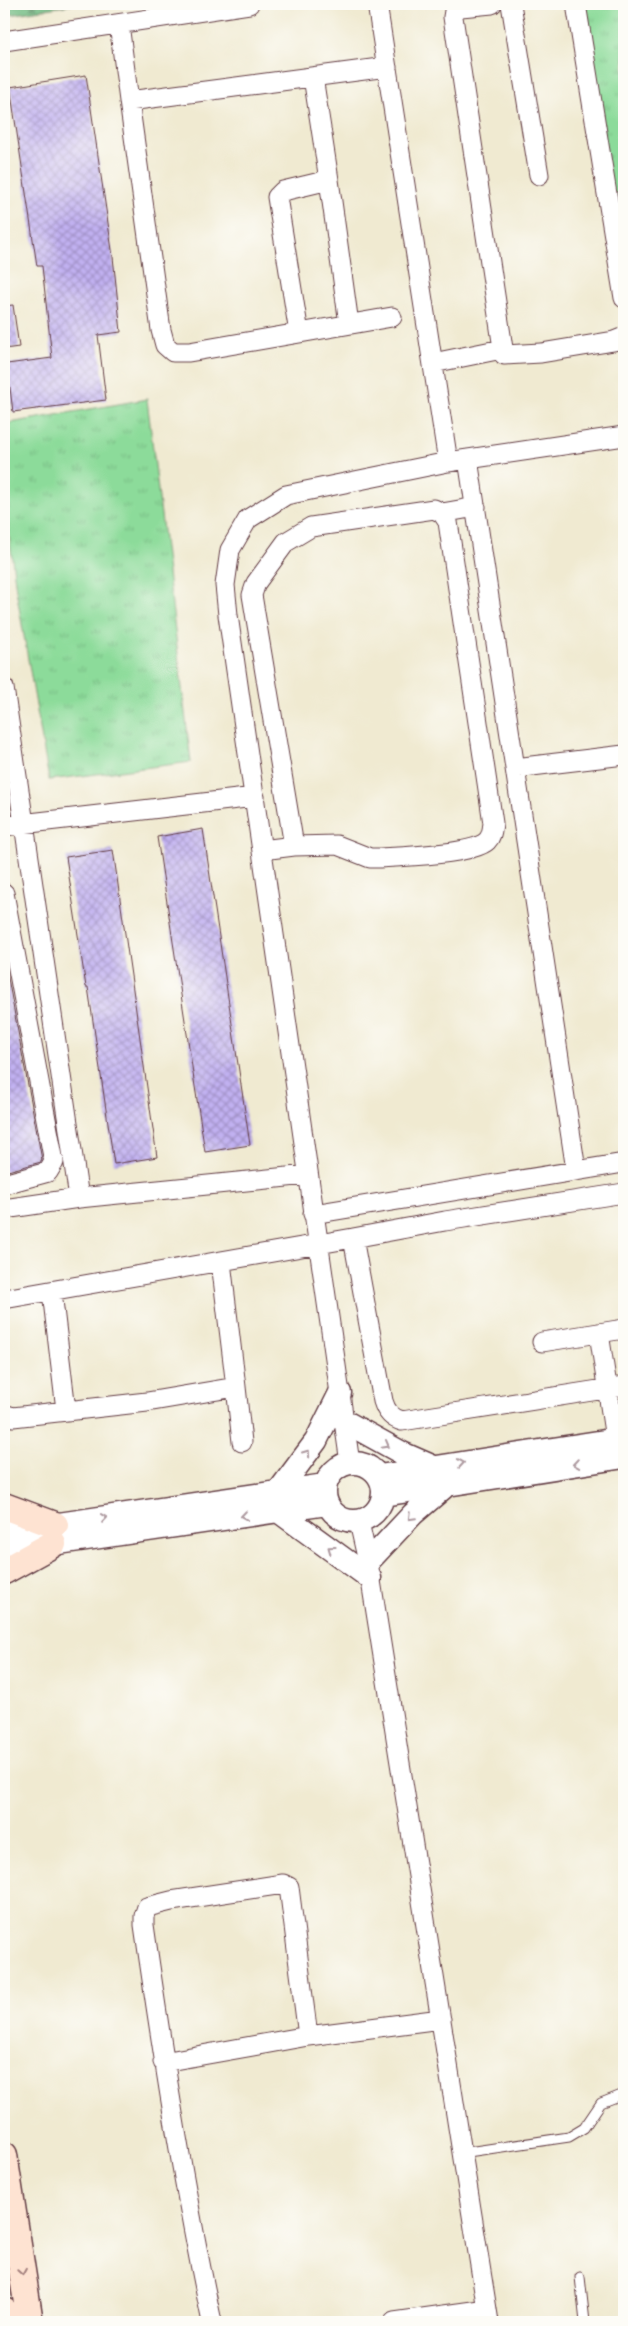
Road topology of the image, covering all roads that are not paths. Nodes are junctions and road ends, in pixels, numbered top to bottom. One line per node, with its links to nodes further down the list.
1 (249, 4): 6 (street)
2 (377, 4): 8 (street)
3 (492, 4): 18 (street)
4 (511, 4): 11 (street)
5 (576, 4): 13 (street)
6 (119, 24): 7 (street); 10 (street)
7 (4, 41)
8 (387, 67): 9 (street); 19 (street)
9 (313, 77): 10 (street); 12 (street)
10 (129, 102): 16 (street)
11 (539, 175)
12 (329, 180): 15 (street); 16 (street)
13 (624, 298)
14 (392, 317): 15 (street)
15 (349, 324): 16 (street)
16 (299, 333)
17 (624, 337): 18 (street)
18 (502, 349): 19 (street)
19 (433, 363): 22 (street)
20 (624, 436): 21 (street)
21 (468, 459): 22 (street); 23 (street)
22 (448, 462): 29 (street)
23 (476, 507): 24 (street); 27 (street)
24 (442, 513): 32 (street); 32 (street)
25 (4, 688): 28 (street)
26 (624, 755): 27 (street)
27 (515, 768): 36 (street)
28 (11, 784): 30 (street)
29 (255, 797): 30 (street); 33 (street)
30 (24, 824): 31 (street); 40 (street)
31 (4, 826)
32 (294, 846): 33 (street)
33 (262, 850): 37 (street)
34 (4, 893): 38 (street)
35 (624, 1162): 36 (street)
36 (576, 1170): 42 (street)
37 (307, 1175): 40 (street); 42 (street)
38 (4, 1184)
39 (624, 1193): 43 (street)
40 (79, 1198): 41 (street)
41 (4, 1209)
42 (313, 1214): 44 (street)
43 (353, 1238): 44 (street); 52 (street)
44 (319, 1245): 45 (street); 53 (street)
45 (220, 1262): 46 (street); 51 (street)
46 (52, 1292): 47 (street); 54 (street)
47 (4, 1299)
48 (624, 1329): 49 (street)
49 (599, 1333): 50 (street); 52 (street)
50 (542, 1342)
51 (236, 1387): 54 (street); 57 (street)
52 (616, 1388): 58 (street)
53 (340, 1393): 56 (street); 63 (street, one-way to 53)
54 (66, 1410): 55 (street)
55 (4, 1414)
56 (344, 1421): 59 (street); 60 (street, one-way to 60)
57 (242, 1442)
58 (621, 1444): 60 (street)
59 (350, 1463): 61 (street); 62 (street)
60 (441, 1476): 61 (street); 69 (street, one-way to 69)
61 (381, 1485): 65 (street)
62 (326, 1495): 63 (street); 65 (street)
63 (278, 1502): 67 (street); 69 (street, one-way to 63)
64 (4, 1506): 67 (main road)
65 (359, 1522): 69 (street)
66 (4, 1532): 67 (street)
67 (65, 1533): 68 (street); 70 (main road)
68 (4, 1551)
69 (369, 1570): 71 (street)
70 (4, 1571)
71 (441, 2019): 72 (street); 75 (street)
72 (308, 2036): 73 (street); 73 (street)
73 (163, 2062): 82 (street)
74 (624, 2094): 75 (lane)
75 (461, 2153): 79 (street)
76 (4, 2155): 81 (main road, one-way to 81)
77 (580, 2277): 84 (lane)
78 (4, 2310): 80 (main road)
79 (488, 2316): 83 (street)
80 (6, 2322)
81 (30, 2322)
82 (212, 2322)
83 (394, 2322)
84 (585, 2322)

